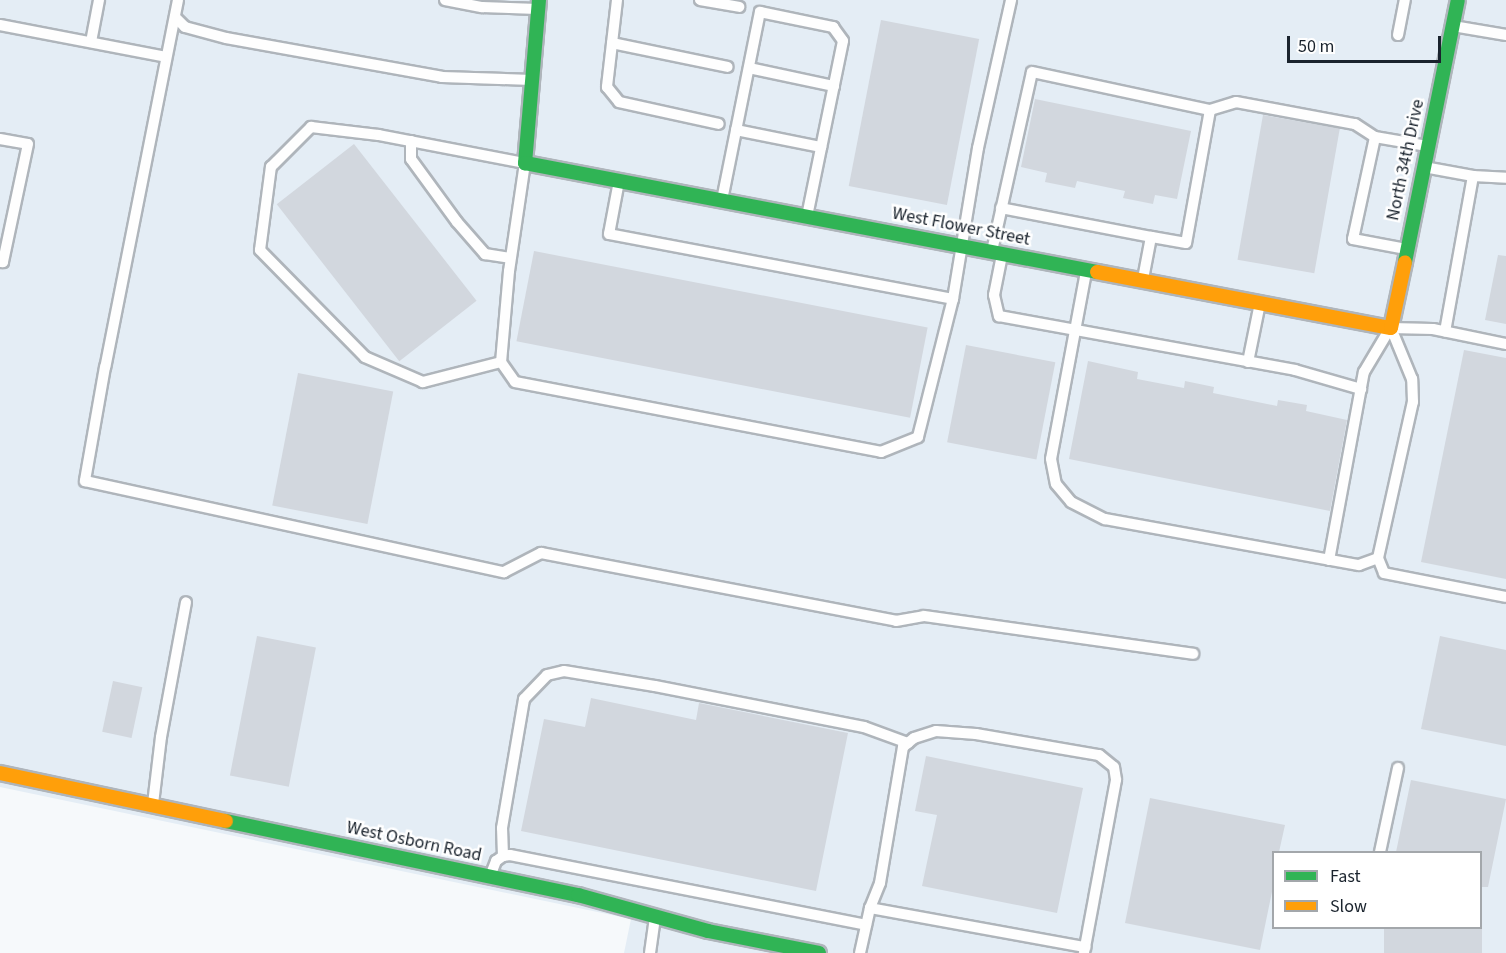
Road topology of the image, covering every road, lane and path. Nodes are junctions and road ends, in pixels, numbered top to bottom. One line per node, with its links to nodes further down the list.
1 (99, 0): 16 (lane)
2 (178, 0): 11 (lane)
3 (445, 0): 9 (lane)
4 (617, 0): 17 (lane)
5 (700, 0): 10 (lane)
6 (1011, 0): 40 (lane)
7 (1406, 0): 14 (lane)
8 (1458, 0): 13 (street, North 34th Drive)
9 (539, 5): 21 (street)
10 (739, 8)
11 (174, 17): 18 (lane); 21 (lane)
12 (0, 24): 16 (lane)
13 (1452, 26): 15 (lane); 29 (street, North 34th Drive)
14 (1398, 35)
15 (1506, 35)
16 (91, 42): 18 (lane)
17 (612, 43): 19 (lane); 24 (lane)
18 (166, 57): 60 (lane)
19 (728, 67)
20 (749, 68): 22 (lane); 22 (lane); 25 (lane)
21 (532, 80): 31 (street)
22 (834, 86): 30 (lane)
23 (1210, 110): 26 (lane); 37 (lane); 39 (lane)
24 (719, 124)
25 (736, 130): 30 (lane); 36 (lane)
26 (1375, 137): 29 (lane); 41 (lane)
27 (0, 139): 44 (lane)
28 (411, 141): 31 (lane); 43 (lane); 53 (lane)
29 (1428, 146): 32 (street, North 34th Drive)
30 (821, 147): 38 (lane)
31 (525, 163): 35 (street, West Flower Street); 43 (lane)
32 (1424, 166): 33 (lane); 41 (street, North 34th Drive)
33 (1473, 176): 34 (lane); 51 (lane)
34 (1506, 178)
35 (619, 181): 36 (street, West Flower Street); 47 (lane)
36 (722, 200): 38 (street, West Flower Street)
37 (1001, 208): 39 (lane); 42 (lane)
38 (807, 216): 40 (street, West Flower Street)
39 (1151, 237): 46 (lane)
40 (960, 246): 42 (street, West Flower Street); 47 (lane)
41 (1407, 249): 50 (street, North 34th Drive)
42 (997, 253): 45 (street, West Flower Street); 49 (lane)
43 (510, 258): 53 (lane)
44 (0, 262)
45 (1086, 270): 46 (street, West Flower Street); 49 (lane)
46 (1142, 280): 48 (street, West Flower Street)
47 (952, 299): 53 (lane)
48 (1260, 303): 50 (street, West Flower Street); 54 (lane)
49 (1076, 328): 54 (lane); 57 (lane)
50 (1390, 328): 51 (lane); 55 (lane); 56 (lane)
51 (1445, 331): 52 (lane)
52 (1506, 344)
53 (501, 362)
54 (1248, 362): 55 (lane)
55 (1361, 389): 57 (lane)
56 (1378, 558): 57 (lane); 58 (lane)
57 (1329, 560)
58 (1506, 597)
59 (186, 602): 64 (lane)
60 (1193, 654)
61 (908, 743): 66 (lane); 68 (lane); 71 (lane)
62 (1398, 768): 65 (lane)
63 (0, 773): 64 (street, West Osborn Road)
64 (153, 804): 67 (street, West Osborn Road)
65 (1380, 851)
66 (503, 856): 67 (lane); 70 (lane)
67 (491, 876): 69 (street, West Osborn Road)
68 (870, 908): 70 (lane); 71 (lane)
69 (656, 917): 72 (lane); 73 (street, West Osborn Road)
70 (866, 925): 74 (lane)
71 (1084, 950)
72 (650, 953)
73 (819, 953)
74 (860, 953)

